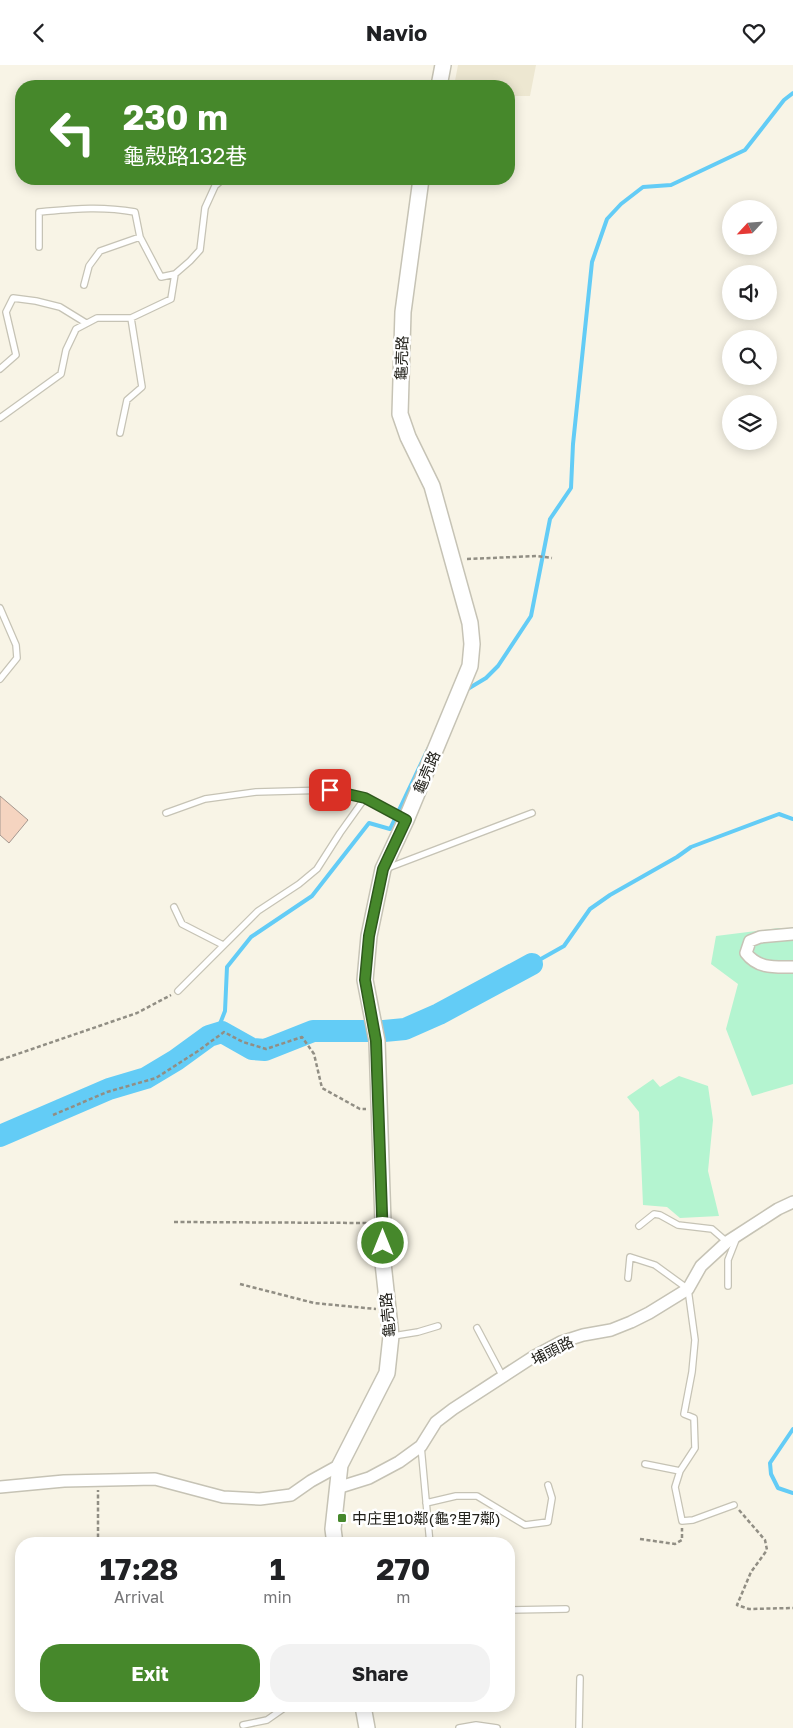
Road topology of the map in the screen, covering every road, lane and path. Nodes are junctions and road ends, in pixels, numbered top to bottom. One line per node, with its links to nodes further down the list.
1 (443, 65): 2 (street)
2 (440, 80)
3 (216, 185): 7 (lane)
4 (419, 185): 15 (street, 龜壳路)
5 (140, 237): 6 (lane); 7 (lane); 8 (lane)
6 (39, 247)
7 (175, 274): 9 (lane)
8 (84, 285)
9 (131, 319): 10 (lane); 13 (lane)
10 (86, 323): 11 (lane); 12 (lane)
11 (0, 369)
12 (0, 418)
13 (120, 433)
14 (552, 558): 15 (path)
15 (453, 560): 21 (street, 龜壳路)
16 (0, 608): 17 (lane)
17 (0, 679)
18 (365, 798): 19 (lane); 21 (lane); 25 (lane)
19 (166, 813)
20 (532, 813): 22 (lane)
21 (406, 820): 22 (street, 龜壳路)
22 (383, 869): 29 (street, 龜壳路)
23 (174, 907): 25 (lane)
24 (793, 934): 26 (street)
25 (223, 945): 27 (lane)
26 (793, 967)
27 (178, 991): 28 (path)
28 (0, 1060)
29 (380, 1109): 30 (path); 33 (street, 龜壳路)
30 (53, 1115)
31 (793, 1201): 35 (street, 埔頭路)
32 (174, 1222): 33 (path)
33 (383, 1223): 40 (street, 龜壳路)
34 (639, 1226): 35 (lane)
35 (732, 1239): 38 (lane); 39 (street, 埔頭路)
36 (628, 1278): 39 (lane)
37 (240, 1284): 40 (path)
38 (728, 1286)
39 (688, 1289): 44 (street, 埔頭路); 48 (lane)
40 (387, 1310): 43 (street, 龜壳路)
41 (438, 1326): 43 (lane)
42 (477, 1328): 44 (lane)
43 (391, 1336): 47 (street, 龜壳路)
44 (503, 1377): 45 (street, 埔頭路)
45 (421, 1446): 52 (street, 埔頭路); 53 (lane)
46 (645, 1464): 48 (lane)
47 (340, 1465): 49 (street); 52 (street, 龜壳路)
48 (680, 1471): 55 (lane)
49 (98, 1480): 51 (street); 56 (path)
50 (548, 1485): 53 (lane)
51 (0, 1487)
52 (337, 1488): 57 (street, 龜壳路)
53 (426, 1503): 58 (lane)
54 (734, 1505): 55 (lane); 60 (path)
55 (682, 1521): 59 (path)
56 (98, 1537)
57 (334, 1537)
58 (429, 1537)
59 (640, 1539)
60 (793, 1608)
61 (566, 1609): 62 (lane)
62 (515, 1610)
63 (580, 1678): 70 (lane)
64 (279, 1712): 66 (lane)
65 (364, 1712): 67 (street)
66 (243, 1725)
67 (367, 1728)
68 (458, 1728): 69 (lane)
69 (496, 1728)
70 (579, 1728)

